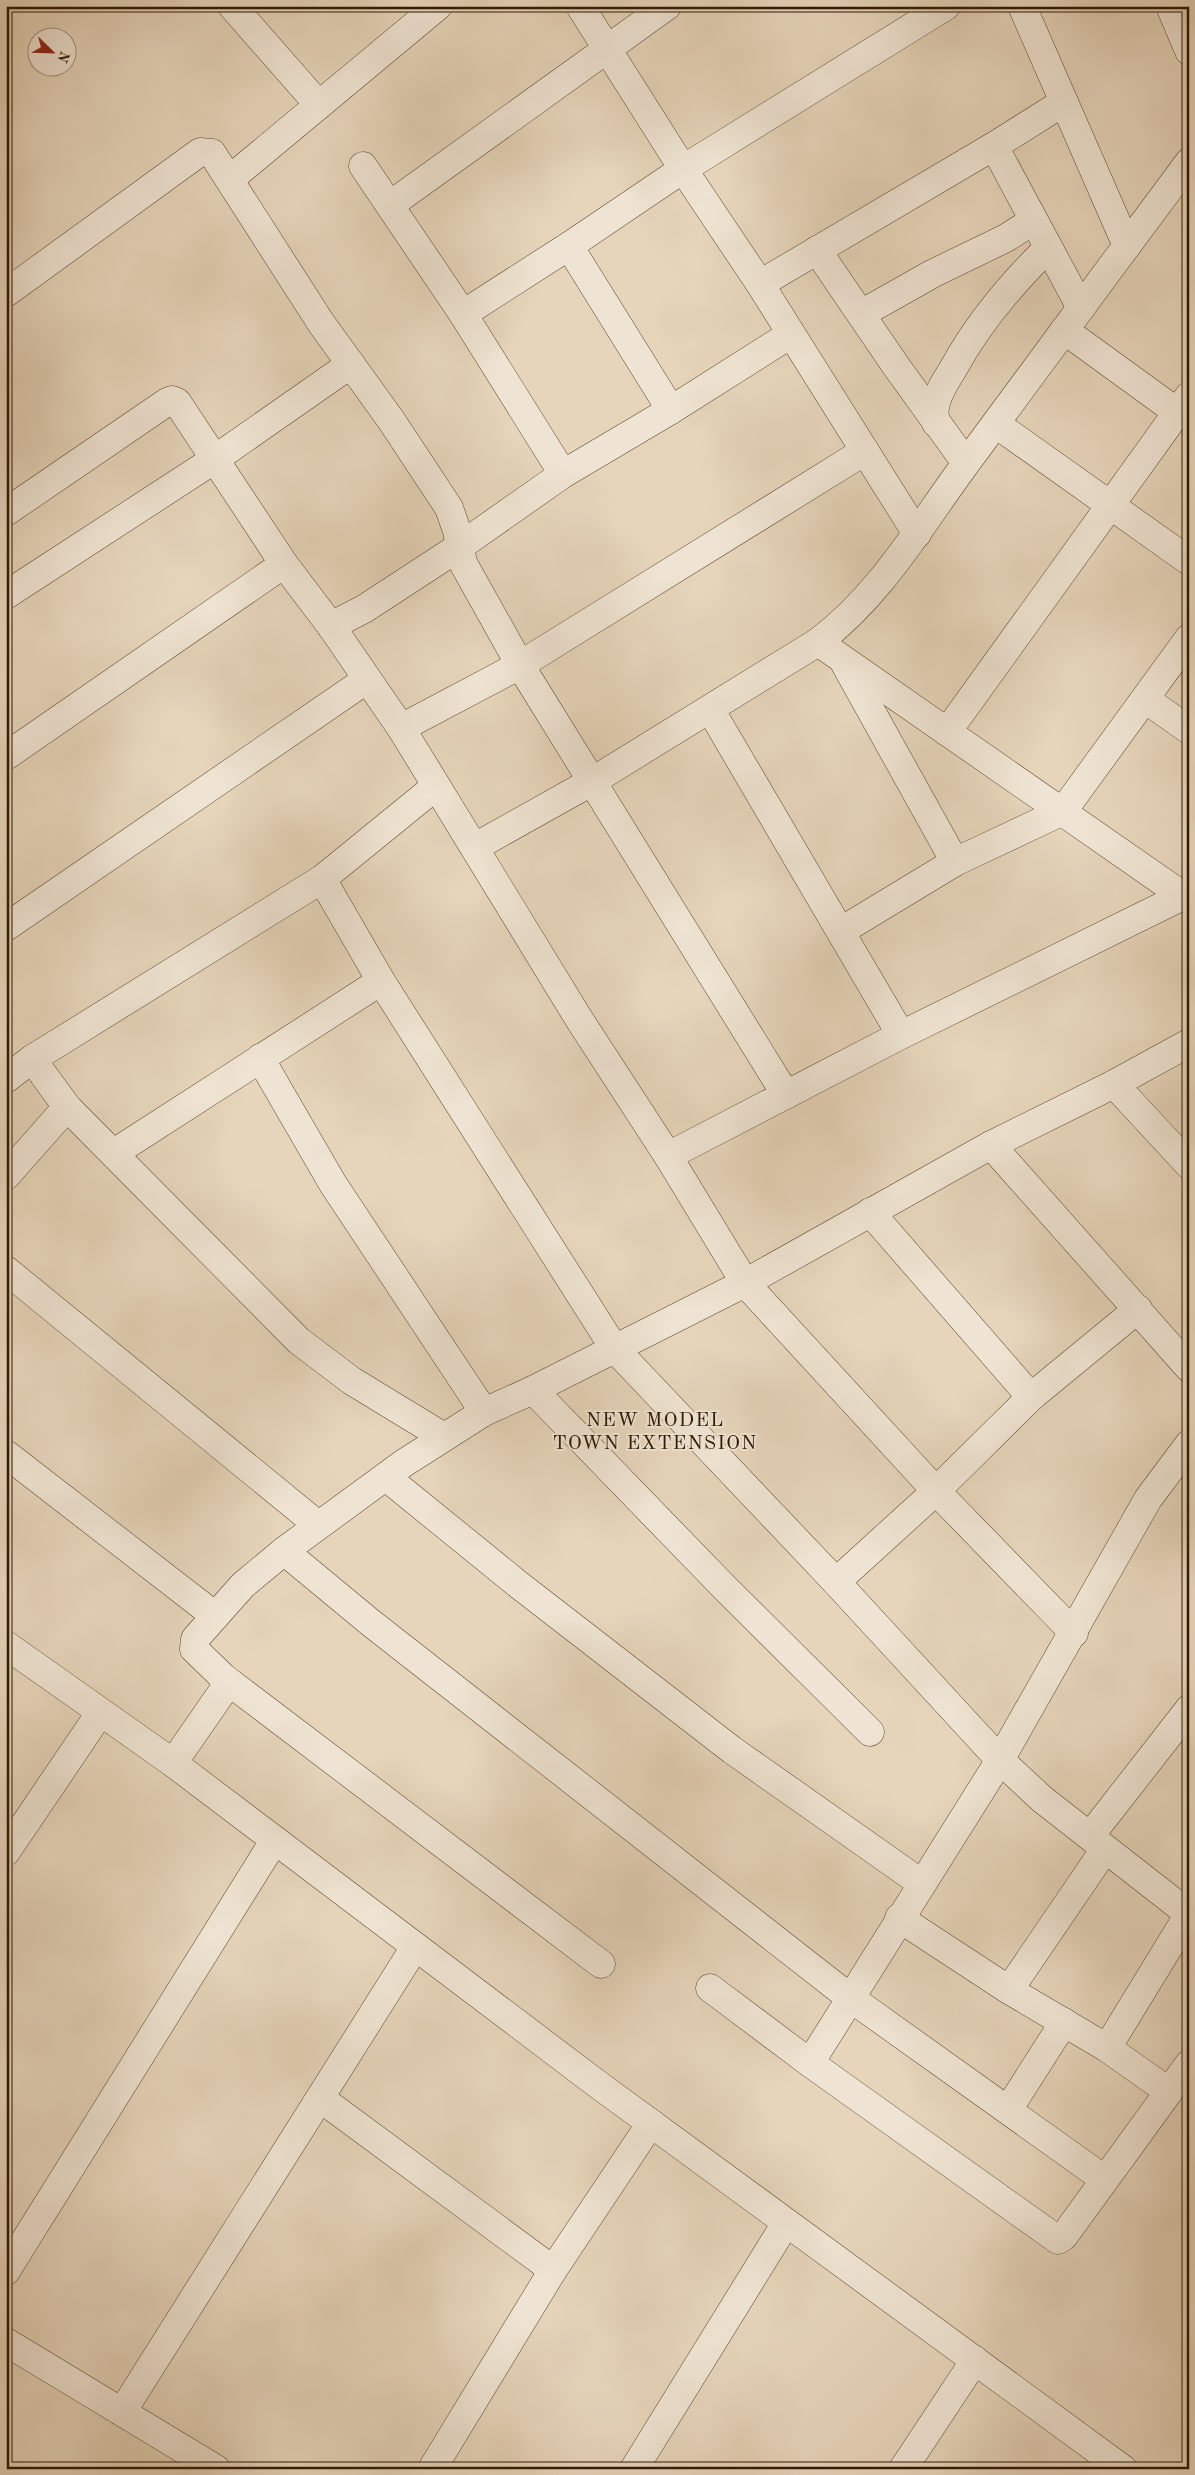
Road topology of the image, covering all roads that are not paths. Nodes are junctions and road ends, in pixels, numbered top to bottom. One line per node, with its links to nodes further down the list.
1 (232, 6): 11 (street)
2 (438, 6): 11 (street)
3 (580, 6): 8 (street)
4 (666, 6): 8 (street)
5 (946, 6): 15 (street)
6 (1022, 6): 10 (street)
7 (1170, 6): 9 (street)
8 (608, 48): 15 (street); 17 (street)
9 (1189, 51)
10 (1064, 102): 12 (street); 20 (street)
11 (320, 105): 16 (street)
12 (994, 146): 18 (street); 22 (street)
13 (1189, 162): 20 (street)
14 (363, 166): 17 (street)
15 (684, 169): 19 (street); 23 (street)
16 (230, 180): 24 (street); 30 (street)
17 (390, 205): 26 (street)
18 (1033, 222): 21 (street); 27 (street)
19 (569, 246): 26 (street); 32 (street)
20 (1127, 246): 25 (street)
21 (1048, 248): 25 (street); 33 (street)
22 (817, 250): 23 (street); 27 (street)
23 (760, 284): 29 (street)
24 (6, 294)
25 (1081, 308): 28 (street)
26 (463, 314): 38 (street)
27 (861, 314): 33 (street)
28 (1064, 330): 31 (street); 34 (street)
29 (791, 334): 32 (street); 35 (street)
30 (351, 364): 36 (street); 42 (street)
31 (1186, 400): 39 (street)
32 (671, 410): 38 (street)
33 (936, 423): 37 (street)
34 (996, 424): 37 (street); 39 (street)
35 (865, 451): 41 (street); 50 (street)
36 (214, 459): 40 (street); 44 (street); 45 (street)
37 (966, 463): 41 (street)
38 (563, 474): 42 (street)
39 (1109, 505): 43 (street); 56 (street)
40 (6, 512)
41 (917, 534): 48 (street)
42 (459, 547): 46 (street); 50 (street)
43 (1189, 561)
44 (284, 564): 46 (street); 57 (street)
45 (6, 595)
46 (331, 626): 51 (street)
47 (1189, 638): 52 (street)
48 (818, 642): 49 (street); 53 (street)
49 (842, 658): 56 (street); 62 (street)
50 (520, 665): 54 (street); 58 (street)
51 (366, 680): 54 (street); 65 (street)
52 (1145, 699): 55 (street); 60 (street)
53 (710, 709): 58 (street); 66 (street)
54 (401, 728): 59 (street)
55 (1189, 730)
56 (947, 732): 60 (street)
57 (6, 756)
58 (591, 782): 61 (street); 74 (street)
59 (435, 787): 61 (street); 63 (street)
60 (1063, 811): 62 (street); 64 (street)
61 (475, 848): 78 (street)
62 (955, 862): 66 (street)
63 (322, 879): 67 (street); 71 (street)
64 (1186, 898): 68 (street)
65 (6, 927)
66 (841, 931): 68 (street)
67 (380, 981): 70 (street); 85 (street)
68 (901, 1035): 74 (street)
69 (1189, 1043): 73 (street)
70 (260, 1058): 77 (street); 89 (street)
71 (32, 1059): 72 (street); 75 (street)
72 (6, 1079)
73 (1114, 1084): 76 (street); 79 (street)
74 (786, 1095): 78 (street)
75 (67, 1107): 77 (street); 80 (street)
76 (991, 1146): 81 (street); 84 (street)
77 (114, 1153): 90 (street)
78 (668, 1156): 83 (street)
79 (1189, 1165)
80 (6, 1176)
81 (870, 1212): 83 (street); 88 (street)
82 (6, 1270): 95 (street)
83 (745, 1284): 85 (street); 94 (street)
84 (1138, 1309): 86 (street); 88 (street)
85 (614, 1348): 87 (street); 97 (street)
86 (1189, 1368)
87 (533, 1390): 89 (street); 104 (street)
88 (1031, 1397): 94 (street)
89 (484, 1412): 90 (street)
90 (444, 1437): 93 (street)
91 (1189, 1444): 99 (street)
92 (6, 1454): 98 (street)
93 (386, 1477): 95 (street); 110 (street)
94 (936, 1491): 97 (street); 99 (street)
95 (318, 1525): 96 (street)
96 (284, 1551): 98 (street); 117 (street)
97 (836, 1582): 105 (street)
98 (214, 1615): 101 (street)
99 (1074, 1633): 105 (street)
100 (6, 1645): 103 (street)
101 (224, 1678): 106 (street); 114 (street)
102 (1189, 1708): 108 (street)
103 (100, 1713): 106 (street); 109 (street)
104 (870, 1732)
105 (1000, 1760): 108 (street); 110 (street)
106 (173, 1763): 107 (street)
107 (274, 1841): 113 (street); 129 (street)
108 (1097, 1843): 111 (street); 116 (street)
109 (6, 1852)
110 (922, 1883): 112 (street)
111 (1189, 1914): 119 (street)
112 (899, 1918): 116 (street); 117 (street)
113 (415, 1947): 123 (street); 125 (street)
114 (602, 1964)
115 (710, 1988): 120 (street)
116 (1009, 1990): 118 (street)
117 (849, 1997): 120 (street); 124 (street)
118 (1064, 2022): 119 (street); 124 (street)
119 (1107, 2048): 122 (street)
120 (810, 2062): 126 (street)
121 (1189, 2064): 122 (street)
122 (1168, 2091): 126 (street)
123 (320, 2098): 128 (street); 132 (street)
124 (1008, 2110): 126 (street)
125 (651, 2123): 127 (street); 128 (street)
126 (1104, 2179)
127 (786, 2223): 131 (street); 135 (street)
128 (553, 2270): 134 (street)
129 (6, 2272)
130 (6, 2342): 132 (street)
131 (976, 2360): 136 (street); 137 (street)
132 (122, 2412): 133 (street)
133 (216, 2469)
134 (432, 2469)
135 (634, 2469)
136 (903, 2469)
137 (1123, 2469)

